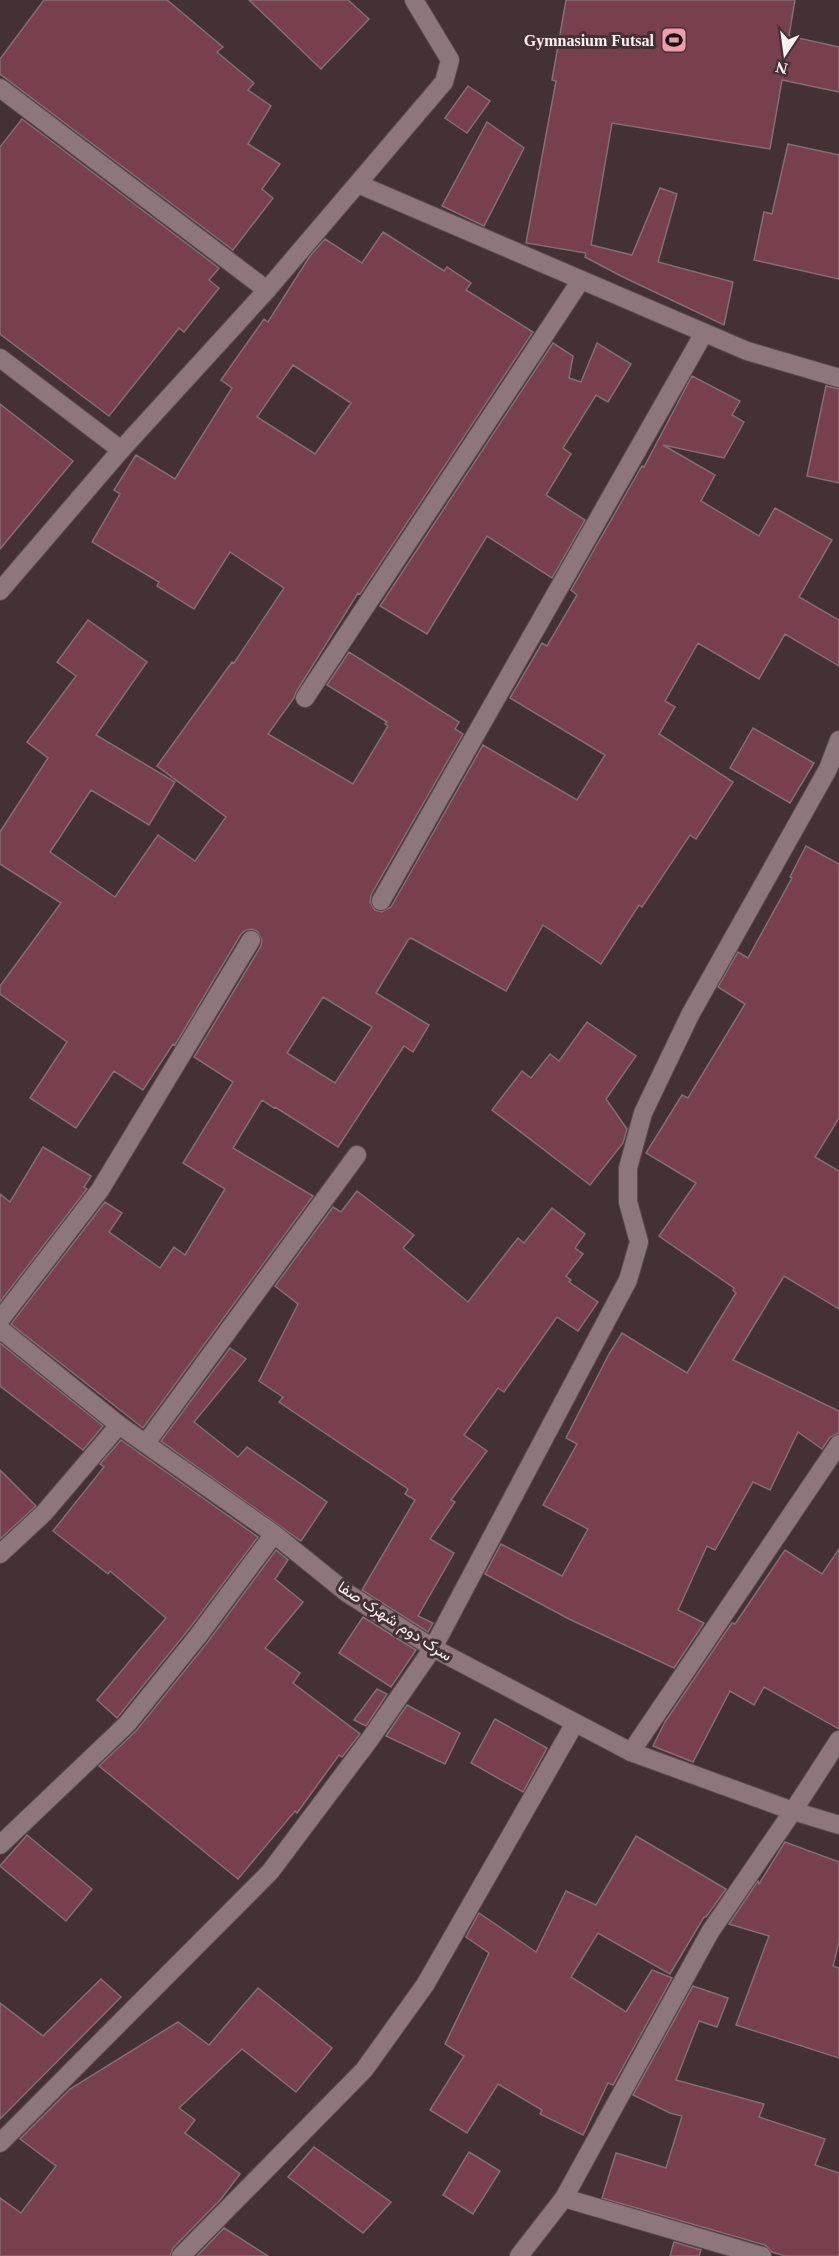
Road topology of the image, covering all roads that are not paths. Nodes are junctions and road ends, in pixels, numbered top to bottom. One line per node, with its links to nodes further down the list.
1 (414, 0): 3 (street)
2 (0, 88): 5 (street)
3 (358, 184): 4 (street); 5 (street)
4 (581, 280): 6 (street); 11 (street)
5 (267, 290): 9 (street)
6 (704, 333): 8 (street); 13 (street)
7 (0, 358): 9 (street)
8 (839, 378)
9 (121, 450): 10 (street)
10 (0, 591)
11 (305, 698)
12 (839, 740): 23 (street)
13 (381, 901)
14 (250, 940): 16 (street)
15 (357, 1155): 19 (street)
16 (0, 1320)
17 (0, 1329): 18 (street, سرک دوم شهرک صفا)
18 (119, 1425): 19 (street, سرک دوم شهرک صفا); 22 (street)
19 (146, 1443): 21 (street, سرک دوم شهرک صفا)
20 (839, 1444): 26 (street)
21 (274, 1534): 23 (street, سرک دوم شهرک صفا); 29 (street)
22 (0, 1554)
23 (433, 1648): 24 (street, سرک دوم شهرک صفا); 30 (street)
24 (575, 1724): 26 (street, سرک دوم شهرک صفا); 32 (street)
25 (839, 1740): 27 (street)
26 (631, 1752): 27 (street, سرک دوم شهرک صفا)
27 (793, 1811): 28 (street, سرک دوم شهرک صفا); 31 (street)
28 (839, 1825)
29 (0, 1845)
30 (0, 2143)
31 (564, 2198): 33 (street); 34 (street)
32 (181, 2256)
33 (519, 2256)
34 (762, 2256)

